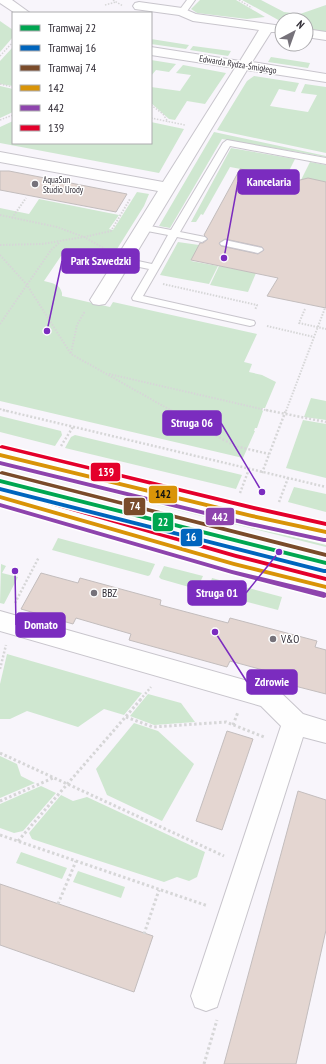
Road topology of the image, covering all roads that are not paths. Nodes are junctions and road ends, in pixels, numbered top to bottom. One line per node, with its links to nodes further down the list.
1 (4, 0): 4 (street)
2 (191, 0): 5 (lane)
3 (139, 6): 5 (street)
4 (22, 12)
5 (182, 12): 6 (street)
6 (267, 28): 7 (street); 11 (street)
7 (274, 29)
8 (314, 34): 9 (street)
9 (326, 36)
10 (152, 51): 11 (street, Edwarda Rydza-Śmigłego)
11 (245, 65): 12 (street, Edwarda Rydza-Śmigłego); 15 (street)
12 (326, 78)
13 (0, 157): 15 (street)
14 (326, 161): 17 (lane)
15 (168, 188): 16 (street)
16 (145, 228): 17 (lane); 21 (street)
17 (173, 234): 18 (lane); 22 (lane)
18 (202, 239)
19 (225, 243): 20 (lane)
20 (258, 250)
21 (124, 262): 22 (lane); 23 (street)
22 (154, 267): 24 (lane)
23 (99, 300)
24 (250, 323)
25 (0, 455): 27 (street)
26 (0, 498): 28 (street)
27 (326, 532)
28 (326, 587)
29 (7, 622): 30 (street)
30 (295, 723): 31 (street); 32 (street)
31 (326, 732)
32 (206, 996)

